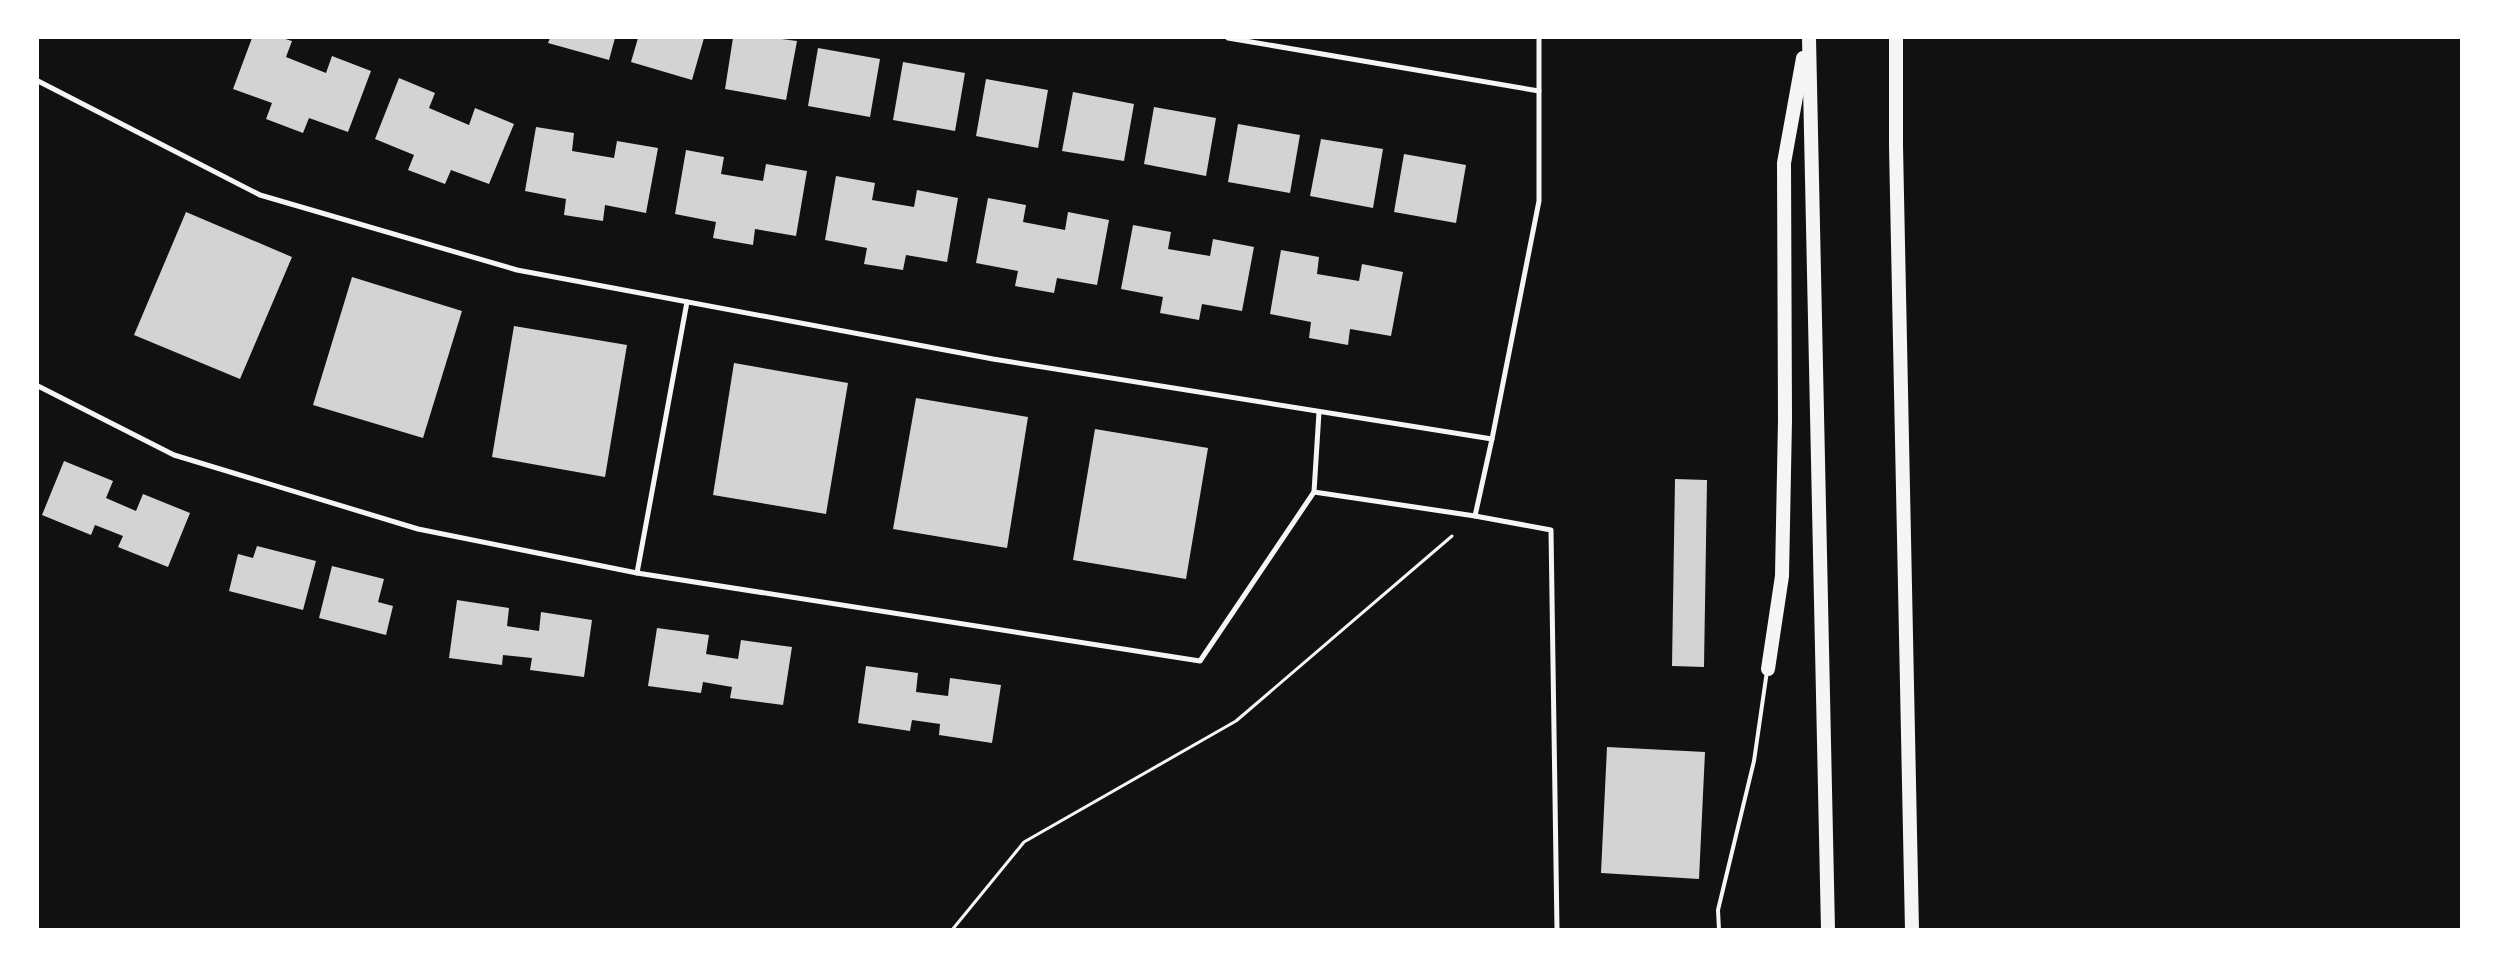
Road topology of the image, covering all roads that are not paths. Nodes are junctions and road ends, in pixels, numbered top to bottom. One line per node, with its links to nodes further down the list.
1 (1228, 38): 6 (street)
2 (1539, 38): 6 (street)
3 (1808, 38): 14 (highway); 17 (highway)
4 (1896, 38): 18 (highway)
5 (38, 81): 7 (street)
6 (1539, 91): 10 (street)
7 (687, 302): 9 (street); 13 (street)
8 (38, 386): 13 (street)
9 (1319, 412): 10 (street); 11 (street)
10 (1492, 439): 12 (street)
11 (1314, 492): 12 (street); 13 (street)
12 (1475, 516): 15 (street)
13 (637, 573)
14 (1768, 668): 16 (lane)
15 (1557, 930)
16 (1719, 930)
17 (1828, 930)
18 (1912, 930)

